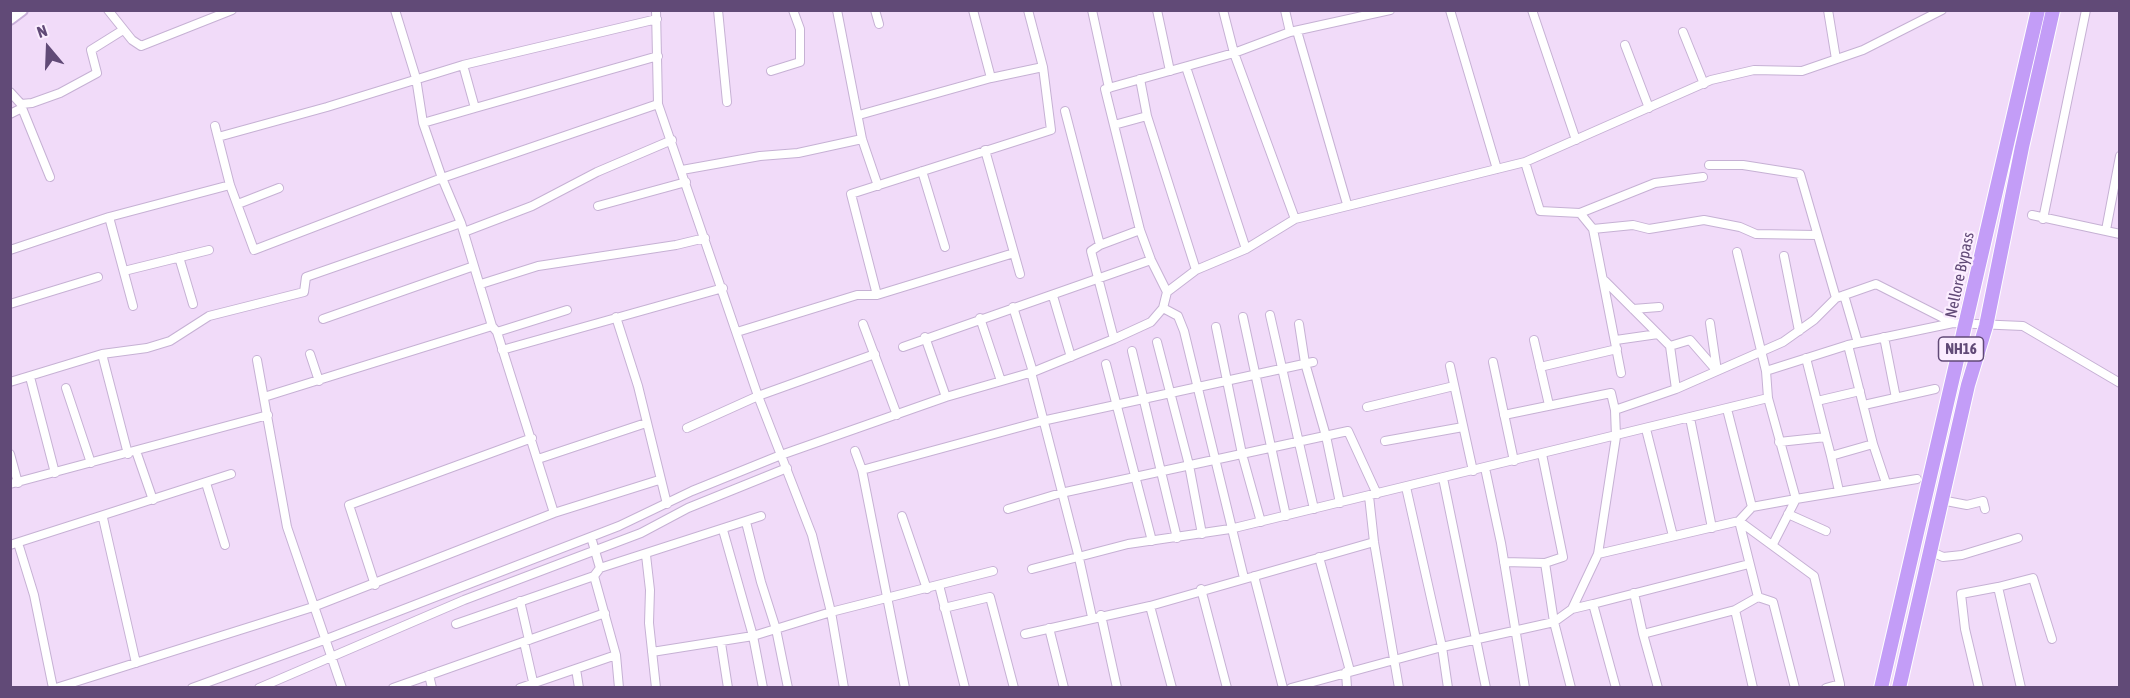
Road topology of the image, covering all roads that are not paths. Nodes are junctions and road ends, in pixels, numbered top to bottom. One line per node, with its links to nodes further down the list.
1 (22, 10): 24 (main road)
2 (108, 10): 26 (street)
3 (232, 10): 26 (street)
4 (395, 10): 38 (street)
5 (718, 10): 44 (street)
6 (793, 10): 36 (street)
7 (837, 10): 51 (street)
8 (875, 10): 25 (street)
9 (973, 10): 39 (street)
10 (1028, 10): 34 (street)
11 (1092, 10): 42 (street)
12 (1157, 10): 37 (street)
13 (1223, 10): 30 (street)
14 (1285, 10): 27 (street)
15 (1390, 10): 27 (street)
16 (1450, 10): 64 (street)
17 (1532, 10): 59 (street)
18 (1828, 10): 32 (street)
19 (1942, 10): 32 (street)
20 (2038, 10): 127 (highway, Nellore Bypass / NH16)
21 (2053, 10): 130 (highway, NH16)
22 (2086, 10): 81 (street)
23 (656, 15): 31 (street); 33 (street)
24 (10, 19)
25 (879, 24)
26 (123, 30): 46 (street)
27 (1294, 32): 30 (street); 75 (street)
28 (1683, 32): 41 (street)
29 (1625, 45): 48 (street)
30 (1234, 53): 35 (street); 80 (street)
31 (658, 56): 45 (street); 47 (street)
32 (1836, 59): 41 (street)
33 (463, 65): 38 (street); 47 (street)
34 (1043, 67): 39 (street); 60 (street)
35 (1186, 67): 37 (street); 92 (street)
36 (771, 71)
37 (1170, 71): 40 (street)
38 (416, 78): 53 (street); 56 (street)
39 (991, 78): 51 (street)
40 (1140, 80): 42 (street); 52 (street)
41 (1704, 84): 48 (street)
42 (1109, 88): 54 (street)
43 (10, 92): 46 (street)
44 (727, 102)
45 (658, 104): 58 (street); 69 (street)
46 (21, 106): 50 (street); 67 (street)
47 (475, 108): 53 (street)
48 (1649, 108): 59 (street)
49 (1065, 111): 90 (street)
50 (10, 114)
51 (859, 115): 57 (street)
52 (1147, 116): 54 (street); 101 (street)
53 (423, 123): 69 (street)
54 (1114, 125): 83 (street)
55 (215, 126): 56 (street)
56 (218, 137): 71 (street)
57 (862, 139): 65 (street); 72 (street)
58 (672, 140): 65 (street); 86 (street)
59 (1576, 140): 62 (street)
60 (985, 150): 66 (street); 96 (street)
61 (2120, 156): 85 (street)
62 (1525, 162): 64 (street); 77 (street)
63 (1709, 165): 88 (street)
64 (1497, 168): 75 (street)
65 (682, 170): 70 (street)
66 (921, 171): 72 (street); 91 (street)
67 (50, 177)
68 (1703, 177): 77 (street)
69 (442, 178): 74 (street); 82 (street)
70 (686, 182): 76 (street); 89 (street)
71 (230, 185): 74 (street); 79 (street)
72 (878, 186): 110 (street)
73 (279, 188): 74 (street)
74 (238, 204)
75 (1347, 204): 80 (street)
76 (598, 206)
77 (1580, 213): 84 (street)
78 (2032, 215): 81 (street)
79 (109, 218): 93 (street); 102 (street)
80 (1295, 219): 92 (street)
81 (2043, 219): 85 (street)
82 (461, 223): 86 (street); 149 (street)
83 (1140, 230): 90 (street); 99 (street)
84 (1593, 230): 88 (street); 106 (street)
85 (2106, 230): 87 (street)
86 (464, 232): 100 (street)
87 (2120, 234)
88 (1816, 235): 112 (street)
89 (705, 238): 107 (street); 108 (street)
90 (1100, 245): 105 (street)
91 (945, 247)
92 (1246, 249): 101 (street)
93 (10, 250)
94 (209, 250): 98 (street)
95 (1737, 252): 147 (street)
96 (1014, 254): 103 (street); 110 (street)
97 (1784, 256): 133 (street)
98 (179, 257): 102 (street); 114 (street)
99 (1151, 260): 105 (street); 109 (street)
100 (474, 267): 107 (street); 125 (street)
101 (1196, 270): 109 (street)
102 (124, 271): 115 (street)
103 (1020, 274)
104 (98, 277): 113 (street)
105 (1099, 278): 111 (street); 138 (street)
106 (1604, 280): 119 (street); 142 (street)
107 (480, 284): 132 (street)
108 (723, 288): 122 (street); 134 (street)
109 (1167, 291): 118 (street)
110 (877, 295): 134 (street)
111 (1053, 296): 116 (street); 152 (street)
112 (1840, 297): 127 (street); 133 (street); 141 (street)
113 (10, 304)
114 (193, 304)
115 (133, 306)
116 (1013, 307): 124 (street); 163 (street)
117 (1659, 307): 119 (street)
118 (1163, 308): 138 (street); 172 (street)
119 (1633, 309): 135 (street)
120 (567, 310): 132 (street)
121 (1270, 315): 160 (street)
122 (616, 317): 146 (street); 197 (street)
123 (1243, 317): 165 (street)
124 (980, 318): 136 (street); 169 (street)
125 (323, 319)
126 (1710, 323): 162 (street)
127 (1960, 323): 130 (street); 137 (street); 365 (highway, Nellore Bypass / NH16)
128 (863, 324): 151 (street)
129 (1299, 324): 155 (street)
130 (1986, 326): 171 (street); 242 (highway, NH16)
131 (1216, 327): 167 (street)
132 (494, 329): 146 (street); 168 (street)
133 (1799, 331): 147 (street)
134 (737, 332): 179 (street)
135 (1658, 334): 142 (street); 144 (street)
136 (925, 337): 145 (street); 181 (street)
137 (1884, 337): 141 (street); 184 (street)
138 (1114, 339): 152 (street)
139 (1534, 340): 159 (street)
140 (1157, 342): 178 (street)
141 (1858, 343): 143 (street)
142 (1617, 344): 159 (street); 164 (street)
143 (1848, 345): 153 (street); 177 (street)
144 (1670, 346): 162 (street); 175 (street)
145 (903, 347)
146 (502, 350): 204 (street)
147 (1761, 350): 161 (street); 162 (street)
148 (1132, 351): 182 (street)
149 (102, 354): 166 (street); 210 (street)
150 (309, 354): 168 (street)
151 (876, 354): 179 (street); 193 (street)
152 (1071, 357): 163 (street)
153 (1806, 358): 161 (street); 185 (street)
154 (257, 360): 180 (street)
155 (1309, 362): 160 (street); 201 (street)
156 (1493, 362): 194 (street)
157 (1106, 364): 186 (street)
158 (1450, 366): 173 (street)
159 (1540, 367): 187 (street)
160 (1281, 368): 165 (street); 206 (street)
161 (1766, 370): 183 (street)
162 (1717, 371): 175 (street)
163 (1032, 372): 169 (street); 196 (street)
164 (1621, 373)
165 (1255, 374): 167 (street); 209 (street)
166 (30, 377): 170 (street); 227 (street)
167 (1227, 380): 172 (street); 213 (street)
168 (319, 381): 180 (street)
169 (1001, 381): 181 (street)
170 (10, 382)
171 (2120, 383)
172 (1198, 386): 178 (street); 218 (street)
173 (1454, 386): 189 (street); 198 (street)
174 (66, 388): 220 (street)
175 (1676, 389): 191 (street)
176 (1935, 389): 184 (street)
177 (1860, 391): 185 (street); 188 (street)
178 (1170, 392): 182 (street); 221 (street)
179 (758, 396): 199 (street); 215 (street)
180 (264, 397): 192 (street)
181 (946, 397): 193 (street)
182 (1145, 398): 186 (street); 225 (street)
183 (1768, 398): 190 (street); 207 (street)
184 (1896, 398): 188 (street)
185 (1817, 401): 203 (street)
186 (1116, 404): 196 (street); 229 (street)
187 (1549, 405): 191 (street); 194 (street)
188 (1864, 405): 208 (street)
189 (1367, 406)
190 (1727, 409): 195 (street); 245 (street)
191 (1615, 410): 202 (street)
192 (268, 415): 210 (street); 298 (street)
193 (897, 415): 215 (street)
194 (1504, 415): 219 (street)
195 (1690, 418): 200 (street); 258 (street)
196 (1042, 422): 224 (street); 238 (street)
197 (646, 423): 217 (street); 232 (street)
198 (1463, 427): 205 (street); 226 (street)
199 (687, 428)
200 (1646, 429): 202 (street); 263 (street)
201 (1326, 436): 206 (street); 239 (street); 243 (street)
202 (1616, 437): 214 (street); 274 (street)
203 (1826, 437): 207 (street); 216 (street)
204 (532, 438): 217 (street); 287 (street)
205 (1385, 441)
206 (1299, 442): 209 (street); 247 (street)
207 (1779, 442): 240 (street)
208 (1873, 444): 216 (street); 234 (street)
209 (1272, 447): 213 (street); 253 (street)
210 (132, 452): 220 (street); 241 (street)
211 (855, 452): 224 (street)
212 (10, 454): 235 (street)
213 (1242, 454): 218 (street); 257 (street)
214 (1542, 454): 219 (street); 279 (street)
215 (781, 455): 222 (street); 244 (street)
216 (1831, 456): 237 (street)
217 (538, 459): 249 (street)
218 (1217, 459): 221 (street); 259 (street)
219 (1514, 461): 223 (street)
220 (92, 463): 227 (street)
221 (1189, 465): 225 (street); 262 (street)
222 (787, 468): 272 (street); 302 (street)
223 (1485, 468): 226 (street); 278 (street)
224 (862, 470): 294 (street)
225 (1162, 471): 229 (street); 265 (street)
226 (1473, 471): 230 (street)
227 (55, 472): 235 (street)
228 (231, 474): 233 (street)
229 (1136, 476): 238 (street); 267 (street)
230 (1443, 478): 236 (street); 314 (street)
231 (1917, 479): 234 (street)
232 (659, 480): 244 (street); 249 (street)
233 (206, 483): 241 (street); 271 (street)
234 (1886, 483): 237 (street)
235 (14, 484)
236 (1406, 487): 239 (street); 319 (street)
237 (1839, 492): 240 (street)
238 (1061, 493): 246 (street); 277 (street)
239 (1373, 495): 243 (street); 268 (street)
240 (1796, 499): 245 (street); 250 (street)
241 (153, 500): 254 (street)
242 (1941, 500): 248 (street); 273 (highway, NH16)
243 (1340, 503): 247 (street)
244 (667, 504): 264 (street)
245 (1752, 507): 255 (street)
246 (1008, 509)
247 (1314, 509): 253 (street)
248 (1985, 509)
249 (554, 513): 287 (street)
250 (1788, 514): 261 (street); 270 (street)
251 (761, 516): 256 (street)
252 (902, 516): 290 (street)
253 (1286, 516): 257 (street)
254 (103, 518): 269 (street); 324 (street)
255 (1739, 521): 258 (street); 270 (street); 280 (street)
256 (746, 522): 260 (street); 309 (street)
257 (1261, 522): 259 (street)
258 (1712, 528): 263 (street)
259 (1230, 529): 262 (street); 286 (street)
260 (723, 530): 275 (street); 313 (street)
261 (1826, 531)
262 (1202, 534): 265 (street)
263 (1673, 536): 274 (street)
264 (591, 537): 272 (street); 316 (street)
265 (1177, 538): 267 (street)
266 (2018, 538): 273 (street)
267 (1152, 541): 277 (street)
268 (1374, 542): 276 (street); 323 (street)
269 (14, 544): 330 (street)
270 (1773, 544): 329 (street)
271 (225, 545)
272 (595, 551): 281 (street); 322 (street)
273 (1930, 551): 366 (highway, NH16)
274 (1598, 554): 300 (street)
275 (646, 555): 281 (street); 320 (street)
276 (1319, 557): 285 (street); 326 (street)
277 (1079, 558): 282 (street); 305 (street)
278 (1504, 562): 279 (street); 310 (street)
279 (1545, 563): 306 (street)
280 (1749, 564): 292 (street); 293 (street)
281 (600, 568): 284 (street)
282 (1032, 569)
283 (993, 572): 288 (street)
284 (594, 576): 295 (street); 303 (street)
285 (1254, 576): 286 (street); 351 (street)
286 (1244, 578): 291 (street)
287 (375, 585): 298 (street)
288 (939, 585): 290 (street); 299 (street)
289 (1998, 587): 315 (street); 367 (street); 368 (street)
290 (927, 589): 294 (street)
291 (1201, 589): 297 (street); 350 (street)
292 (1634, 593): 296 (street); 312 (street)
293 (1758, 597): 301 (street); 363 (street)
294 (889, 598): 302 (street); 344 (street)
295 (520, 601): 307 (street); 317 (street)
296 (1593, 603): 300 (street); 360 (street)
297 (1150, 606): 304 (street); 349 (street)
298 (313, 607): 316 (street); 324 (street)
299 (944, 608): 345 (street); 346 (street)
300 (1572, 609): 306 (street)
301 (1735, 610): 312 (street); 362 (street)
302 (831, 612): 309 (street); 343 (street)
303 (605, 613): 317 (street); 321 (street)
304 (1101, 615): 305 (street); 348 (street)
305 (1092, 617): 308 (street)
306 (1554, 622): 310 (street); 359 (street)
307 (456, 624)
308 (1049, 628): 311 (street); 347 (street)
309 (776, 629): 313 (street); 342 (street)
310 (1515, 630): 314 (street); 358 (street)
311 (1025, 634)
312 (1643, 634): 361 (street)
313 (753, 636): 318 (street); 341 (street)
314 (1475, 639): 319 (street); 357 (street)
315 (2052, 639)
316 (324, 640): 322 (street); 331 (street)
317 (526, 641): 327 (street); 328 (street)
318 (721, 643): 320 (street); 340 (street)
319 (1442, 647): 323 (street); 356 (street)
320 (652, 652): 339 (street)
321 (616, 655): 325 (street); 338 (street)
322 (330, 656): 332 (street); 333 (street)
323 (1395, 659): 326 (street); 355 (street)
324 (136, 663): 330 (street)
325 (576, 669): 328 (street); 337 (street)
326 (1348, 671): 353 (street); 354 (street)
327 (429, 675): 334 (street); 335 (street)
328 (534, 685): 336 (street)
329 (1840, 686): 364 (street)
330 (54, 687)
331 (192, 687)
332 (259, 687)
333 (342, 687)
334 (393, 687)
335 (432, 687)
336 (520, 687)
337 (579, 687)
338 (619, 687)
339 (656, 687)
340 (728, 687)
341 (763, 687)
342 (788, 687)
343 (844, 687)
344 (905, 687)
345 (965, 687)
346 (1014, 687)
347 (1064, 687)
348 (1117, 687)
349 (1172, 687)
350 (1227, 687)
351 (1283, 687)
352 (1291, 687): 353 (street)
353 (1296, 687)
354 (1347, 687)
355 (1399, 687)
356 (1448, 687)
357 (1486, 687)
358 (1525, 687)
359 (1571, 687)
360 (1616, 687)
361 (1658, 687)
362 (1753, 687)
363 (1795, 687)
364 (1826, 687)
365 (1881, 687)
366 (1899, 687)
367 (1979, 687)
368 (2021, 687)

